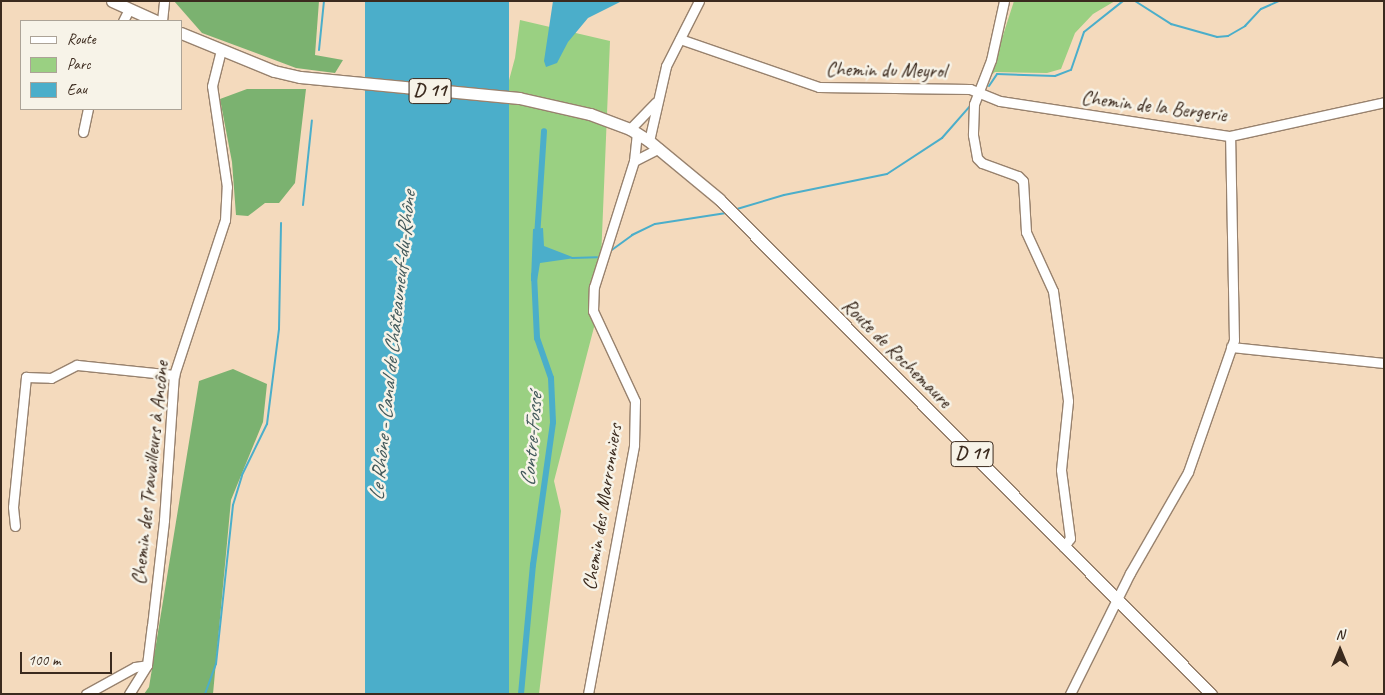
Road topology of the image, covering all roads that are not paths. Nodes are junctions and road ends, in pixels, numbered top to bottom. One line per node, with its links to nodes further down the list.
1 (112, 1): 5 (main road)
2 (164, 1): 8 (street)
3 (699, 1): 10 (street)
4 (1004, 1): 12 (street)
5 (129, 9): 6 (street); 7 (main road)
6 (124, 20)
7 (154, 20)
8 (162, 20)
9 (182, 33): 11 (main road, D 11)
10 (680, 39): 12 (street, Chemin du Meyrol); 13 (street)
11 (221, 51): 16 (main road, Route de Rochemaure / D 11); 24 (street, Chemin des Travailleurs à Ancône)
12 (979, 92): 18 (street, Chemin de la Bergerie); 26 (street)
13 (656, 102): 16 (street); 19 (street)
14 (1384, 102): 18 (street, Chemin de la Bergerie)
15 (88, 110): 17 (street)
16 (634, 131): 19 (main road, Route de Rochemaure / D 11); 21 (street, Chemin des Marronniers)
17 (83, 132)
18 (1230, 136): 22 (street)
19 (648, 141): 20 (main road, Route de Rochemaure / D 11)
20 (659, 148): 21 (street); 26 (main road, Route de Rochemaure / D 11)
21 (634, 161): 31 (street, Chemin des Marronniers)
22 (1231, 347): 23 (street); 27 (street)
23 (1384, 363)
24 (174, 375): 25 (street); 28 (street, Chemin des Travailleurs à Ancône)
25 (15, 526)
26 (1064, 547): 27 (main road, Route de Rochemaure / D 11)
27 (1117, 599): 32 (street); 33 (main road, Route de Rochemaure / D 11)
28 (147, 665): 29 (street); 30 (street, Chemin des Travailleurs à Ancône)
29 (86, 694)
30 (129, 694)
31 (588, 694)
32 (1070, 694)
33 (1211, 694)

